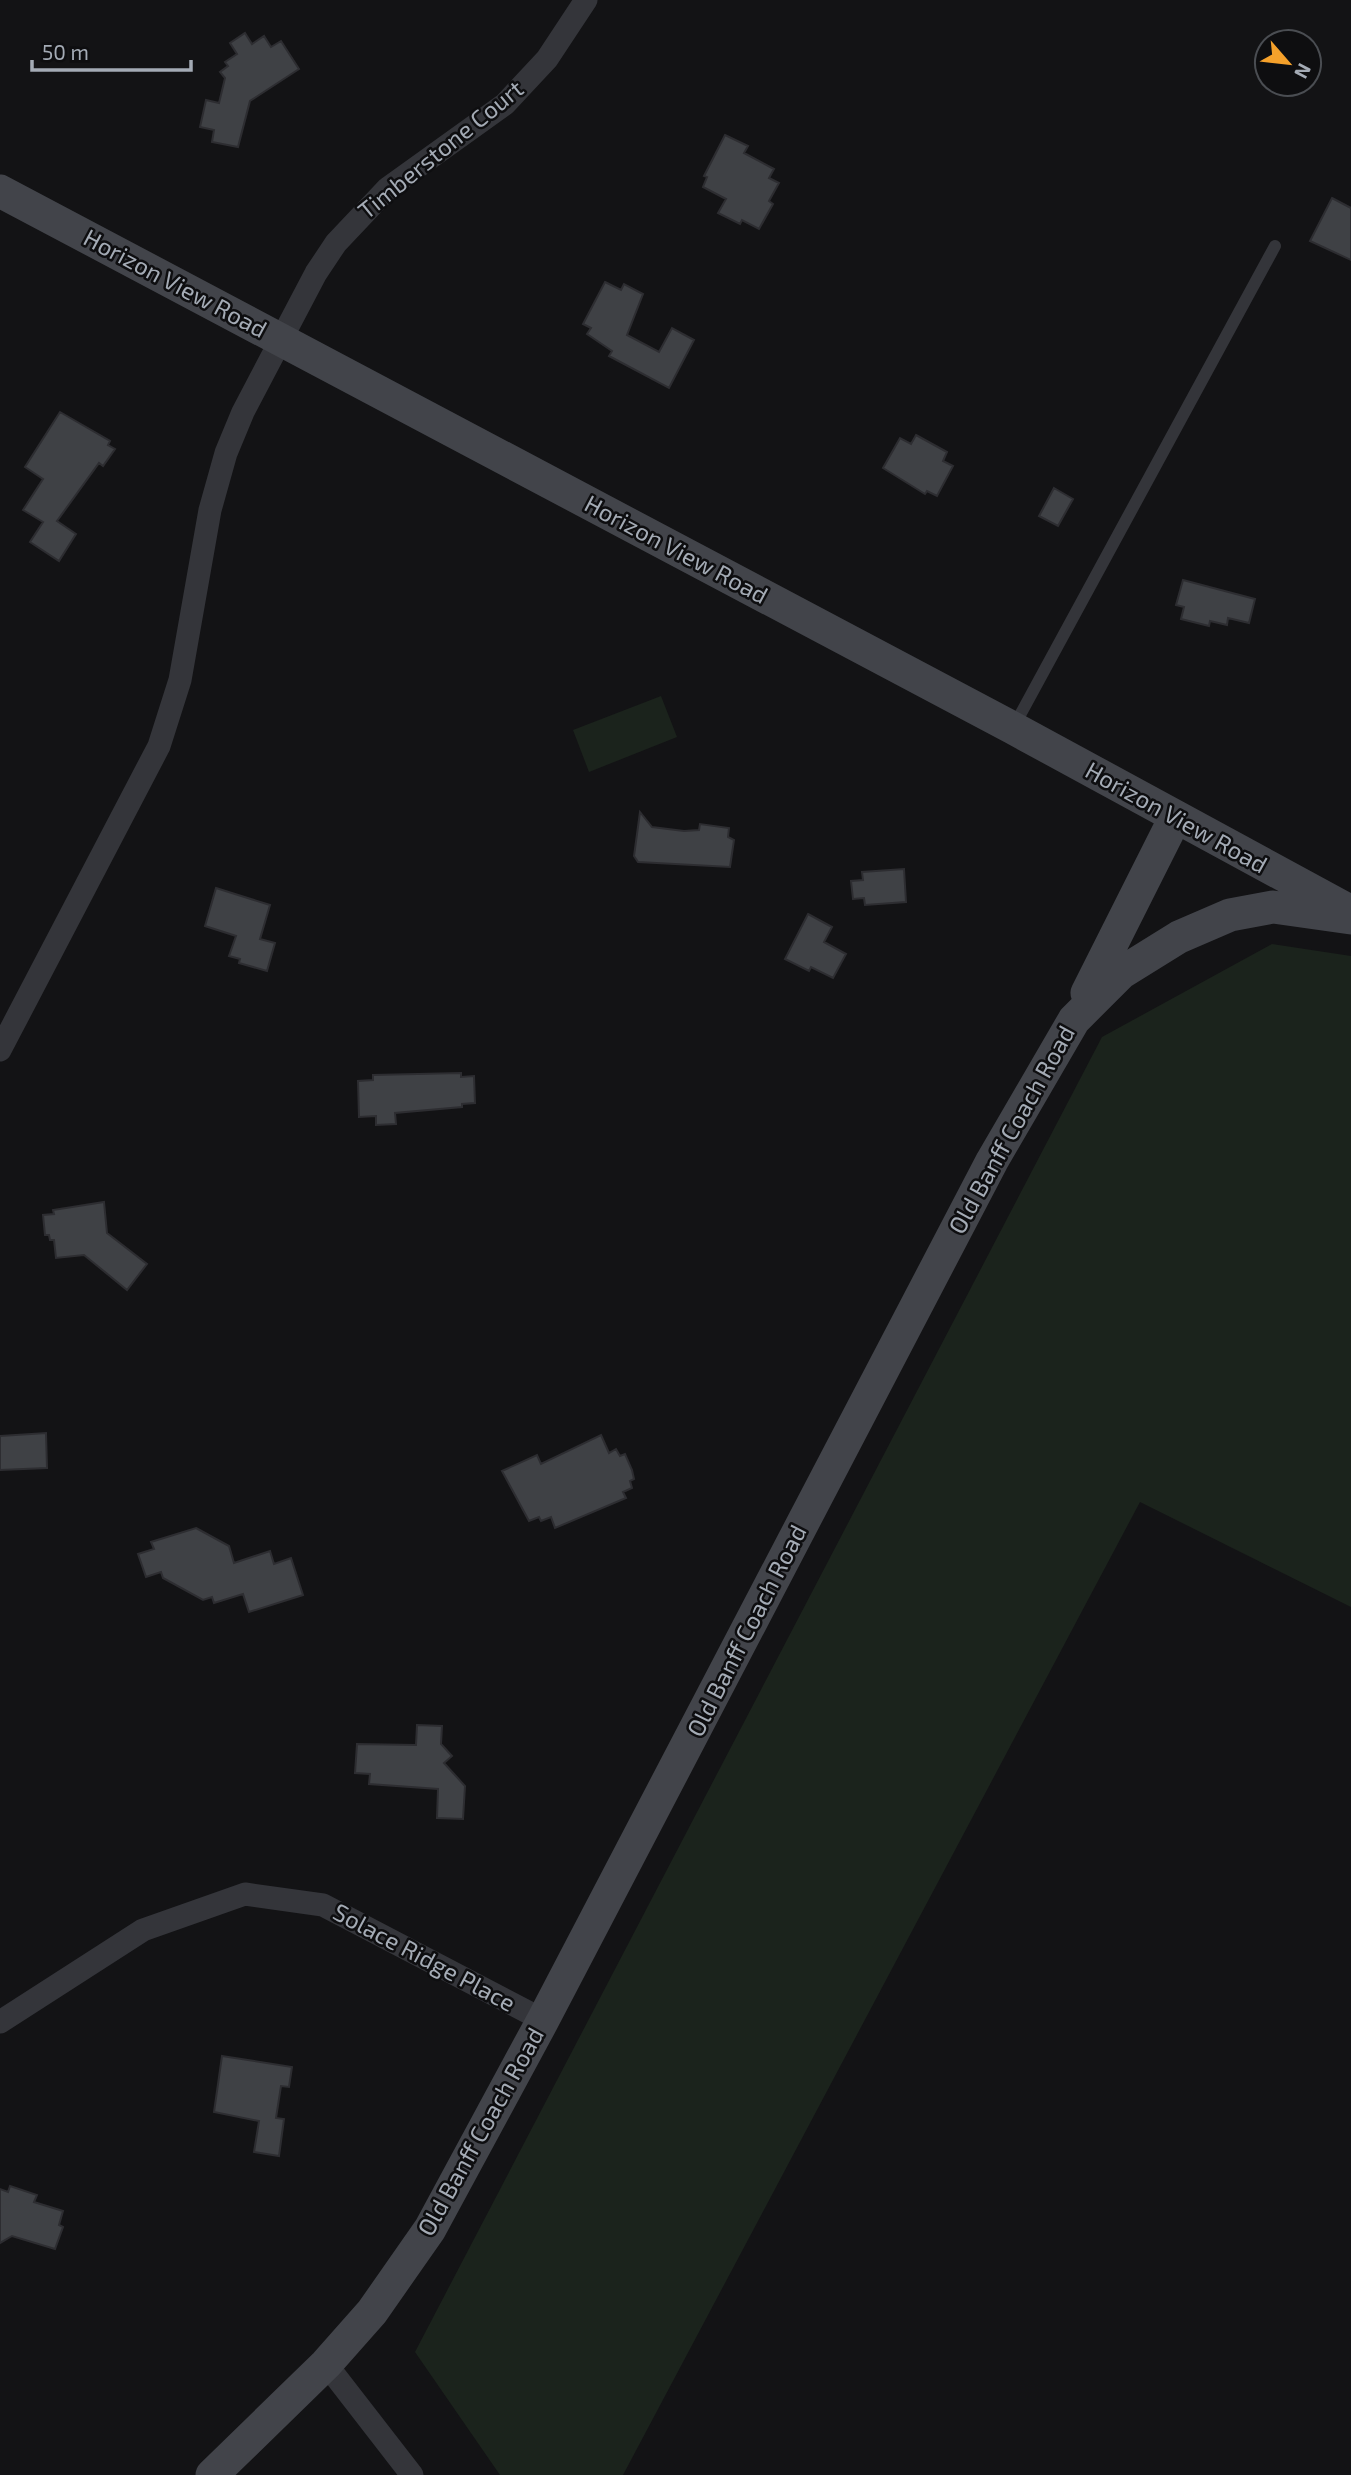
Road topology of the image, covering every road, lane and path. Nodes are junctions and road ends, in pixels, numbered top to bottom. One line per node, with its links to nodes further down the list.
1 (586, 0): 4 (street, Timberstone Court)
2 (0, 191): 4 (main road, Horizon View Road)
3 (1275, 246): 5 (lane)
4 (281, 340): 5 (main road, Horizon View Road); 10 (street, Timberstone Court)
5 (1013, 728): 6 (main road, Horizon View Road)
6 (1175, 818): 7 (main road, Horizon View Road); 9 (main road)
7 (1351, 912)
8 (1351, 918): 9 (main road, Old Banff Coach Road)
9 (1074, 1020): 11 (main road, Old Banff Coach Road)
10 (0, 1050)
11 (543, 2021): 12 (street, Solace Ridge Place); 13 (main road, Old Banff Coach Road)
12 (0, 2022)
13 (326, 2364): 14 (main road, Old Banff Coach Road); 15 (street)
14 (212, 2475)
15 (412, 2475)

